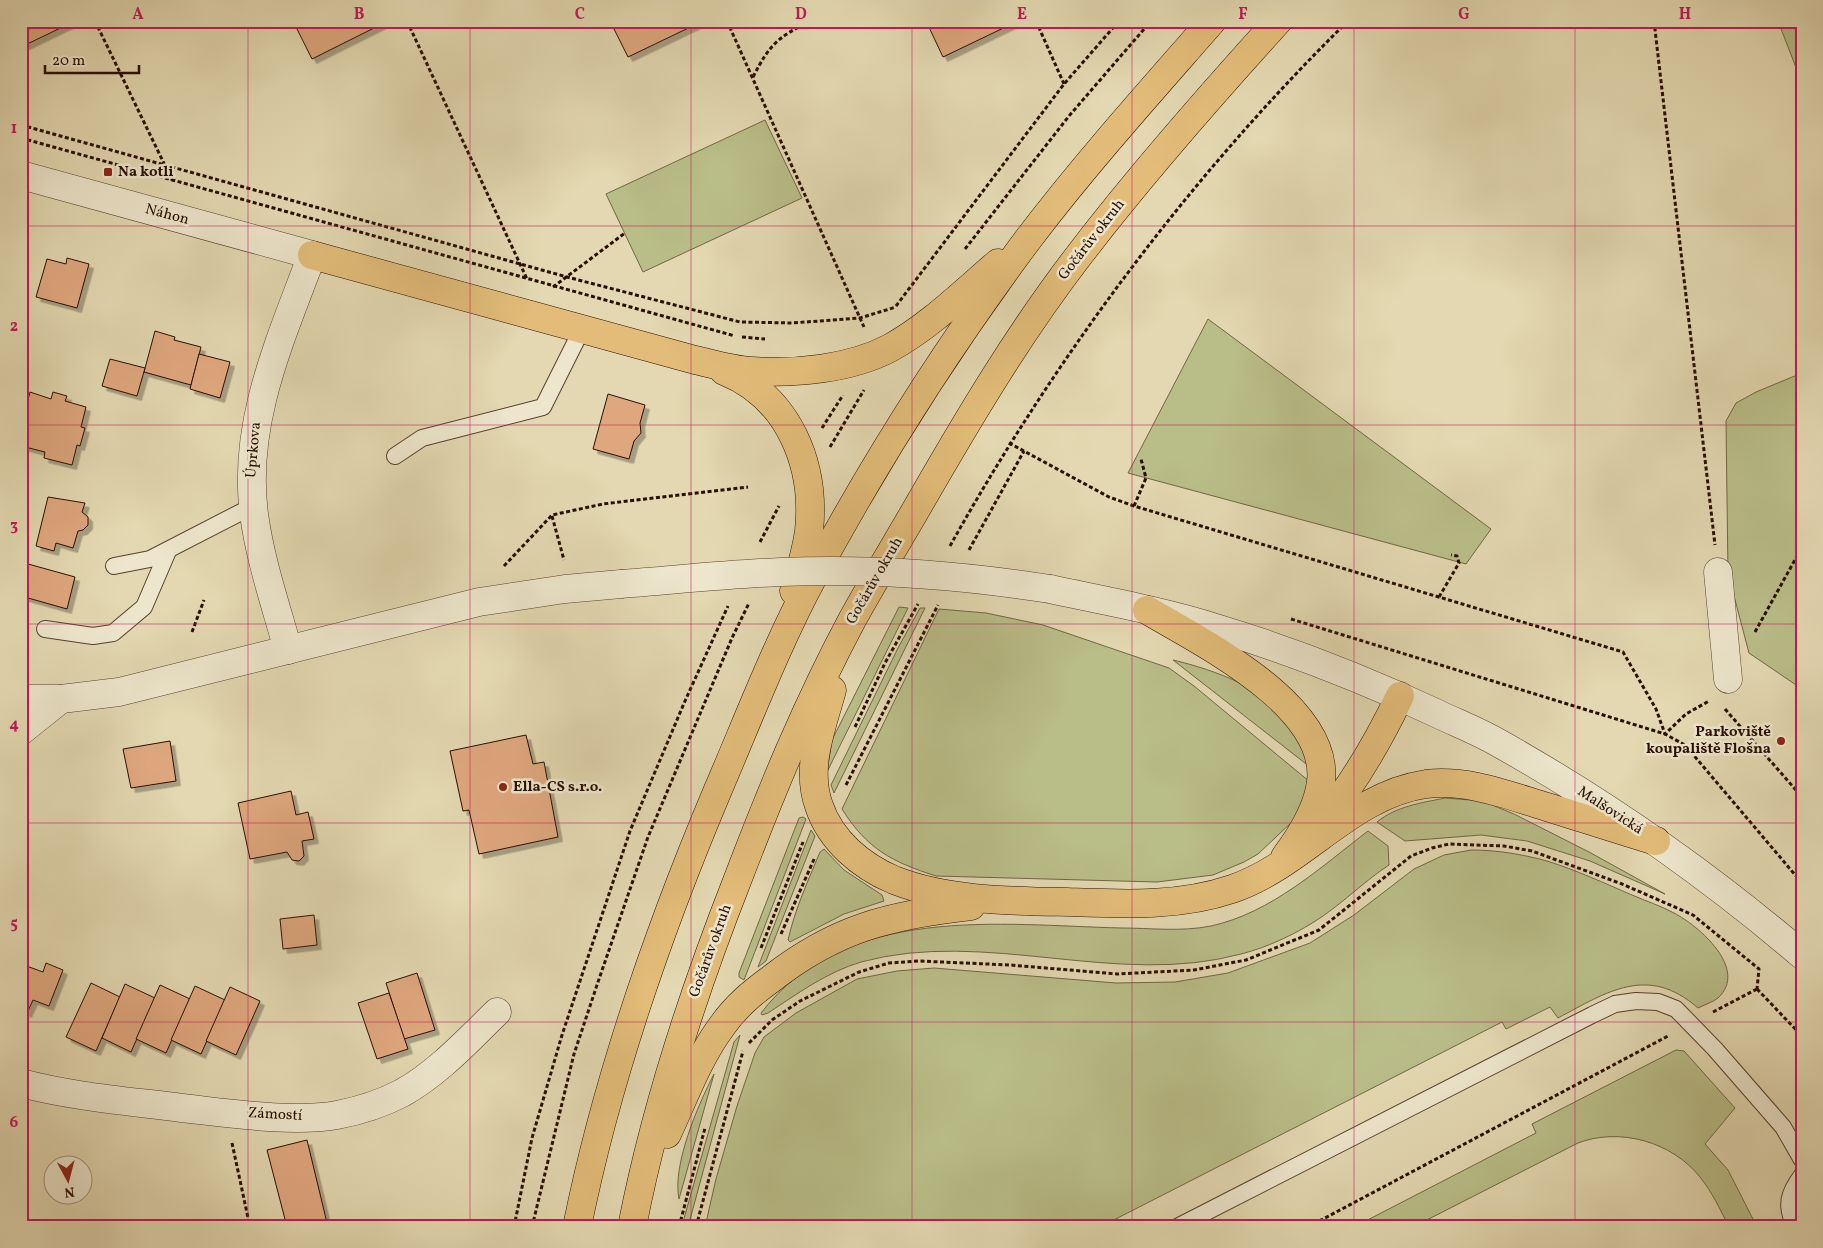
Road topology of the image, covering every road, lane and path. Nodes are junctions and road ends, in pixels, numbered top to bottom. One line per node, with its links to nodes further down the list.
1 (95, 21): 15 (path)
2 (407, 21): 22 (path)
3 (727, 21): 11 (path)
4 (810, 21): 11 (path)
5 (1036, 21): 12 (path)
6 (1119, 21): 12 (path)
7 (1212, 21): 20 (main road)
8 (1278, 21): 59 (main road, Gočárův okruh)
9 (1348, 21): 36 (path)
10 (1654, 21): 52 (path)
11 (753, 78): 30 (path)
12 (1064, 84): 27 (path)
13 (21, 125): 15 (path)
14 (21, 138): 17 (path)
15 (166, 166): 17 (path); 22 (path)
16 (21, 175): 18 (street, Náhon)
17 (172, 180): 18 (path); 24 (path)
18 (191, 222): 21 (street, Náhon)
19 (624, 234): 23 (path)
20 (1030, 236): 34 (main road); 64 (main road)
21 (312, 255): 28 (main road); 41 (street, Úprkova)
22 (520, 264): 23 (path); 24 (path)
23 (566, 277): 25 (path); 30 (path)
24 (527, 279): 25 (path); 28 (path)
25 (554, 286): 28 (path); 33 (path)
26 (904, 306): 27 (path)
27 (896, 307): 29 (path); 30 (path)
28 (541, 308): 31 (main road)
29 (891, 315)
30 (860, 318): 32 (path)
31 (582, 329): 35 (main road); 37 (lane)
32 (856, 330)
33 (774, 340)
34 (867, 357): 35 (main road); 38 (path)
35 (695, 360): 38 (main road)
36 (1009, 443): 42 (path); 46 (path)
37 (395, 456)
38 (803, 457): 45 (path); 64 (main road)
39 (1142, 459): 42 (path)
40 (748, 487): 43 (path)
41 (253, 506): 47 (lane); 63 (street, Úprkova)
42 (1134, 506): 54 (path)
43 (552, 515): 49 (path); 51 (path)
44 (1802, 547): 62 (path)
45 (757, 550)
46 (948, 550)
47 (168, 551): 50 (lane); 60 (lane)
48 (1451, 555): 54 (path)
49 (564, 560)
50 (114, 566)
51 (504, 566)
52 (1718, 572): 65 (street)
53 (922, 597): 70 (path)
54 (1440, 597): 71 (path)
55 (204, 600): 61 (path)
56 (730, 602): 92 (path)
57 (1147, 610): 63 (street, Malšovická, bridge); 66 (street, Malšovická); 75 (main road)
58 (1289, 618): 71 (path)
59 (852, 621): 73 (main road); 90 (main road, Gočárův okruh)
60 (45, 628)
61 (192, 632)
62 (1751, 638)
63 (288, 650): 68 (street)
64 (774, 658): 93 (main road)
65 (1721, 694): 71 (path); 72 (path)
66 (1400, 696): 74 (street, Malšovická); 75 (main road)
67 (21, 699): 68 (street)
68 (61, 699): 69 (street)
69 (21, 731)
70 (852, 734)
71 (1666, 734): 76 (path)
72 (1802, 797)
73 (818, 805): 77 (main road); 78 (path)
74 (1656, 841): 75 (main road); 79 (street, Malšovická)
75 (1262, 876): 77 (main road)
76 (1802, 883)
77 (1046, 902): 90 (main road)
78 (760, 951)
79 (1802, 955)
80 (1757, 989): 82 (path); 83 (path); 84 (path)
81 (497, 1012): 86 (street, Zámostí)
82 (1691, 1024): 88 (lane); 95 (lane); 96 (path)
83 (1802, 1036)
84 (738, 1054)
85 (21, 1083): 86 (street, Zámostí)
86 (226, 1113): 91 (path)
87 (706, 1124): 94 (path)
88 (1802, 1160)
89 (1802, 1175): 97 (lane)
90 (634, 1214)
91 (250, 1227)
92 (514, 1227)
93 (577, 1227)
94 (679, 1227)
95 (1177, 1227)
96 (1308, 1227)
97 (1795, 1227)

